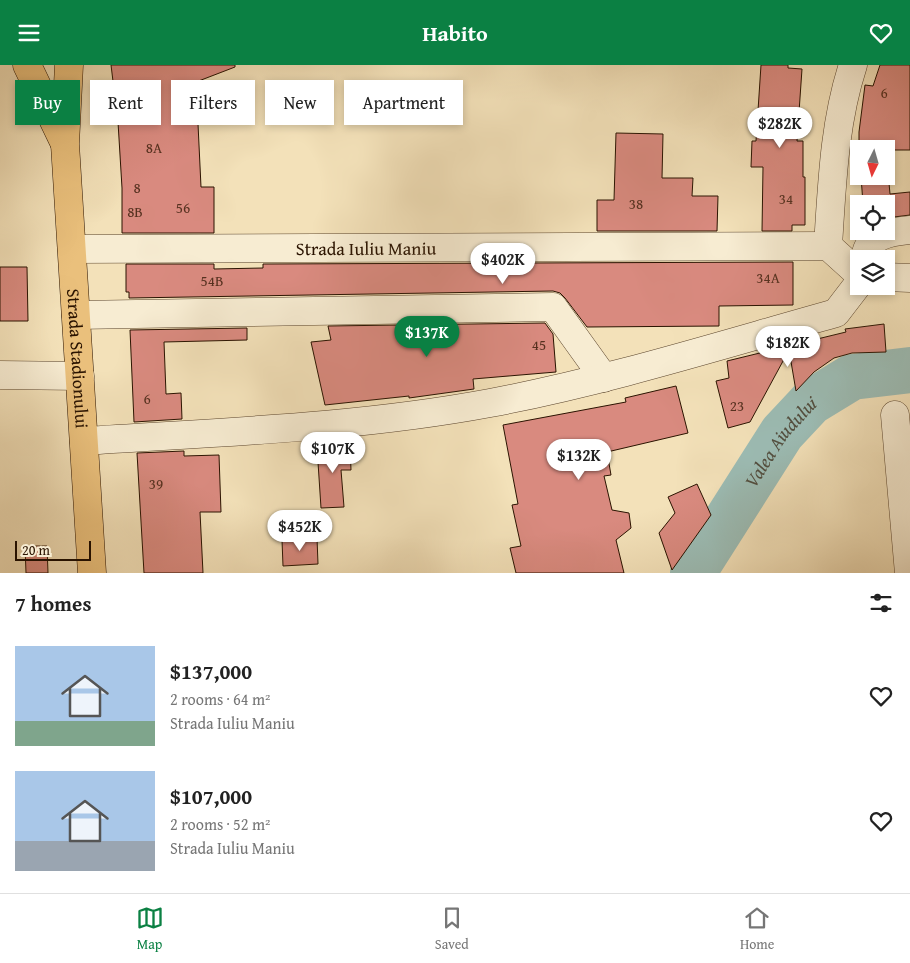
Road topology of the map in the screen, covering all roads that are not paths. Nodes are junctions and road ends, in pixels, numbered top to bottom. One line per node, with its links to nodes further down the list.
1 (27, 65): 4 (main road, Strada Stadionului)
2 (69, 65): 4 (main road, Strada Stadionului)
3 (853, 65): 6 (street)
4 (65, 143): 7 (main road, Strada Stadionului)
5 (910, 230): 8 (street)
6 (828, 246): 7 (street, Strada Iuliu Maniu); 9 (street)
7 (72, 249): 13 (main road, Strada Stadionului)
8 (866, 250)
9 (850, 266)
10 (895, 277): 11 (street)
11 (910, 278)
12 (850, 295): 16 (street)
13 (76, 315): 15 (main road, Strada Stadionului); 16 (street)
14 (0, 375): 15 (street)
15 (80, 376): 18 (main road, Strada Stadionului)
16 (604, 378): 18 (street)
17 (895, 415): 20 (street)
18 (84, 441): 19 (main road, Strada Stadionului)
19 (92, 573)
20 (909, 573)

